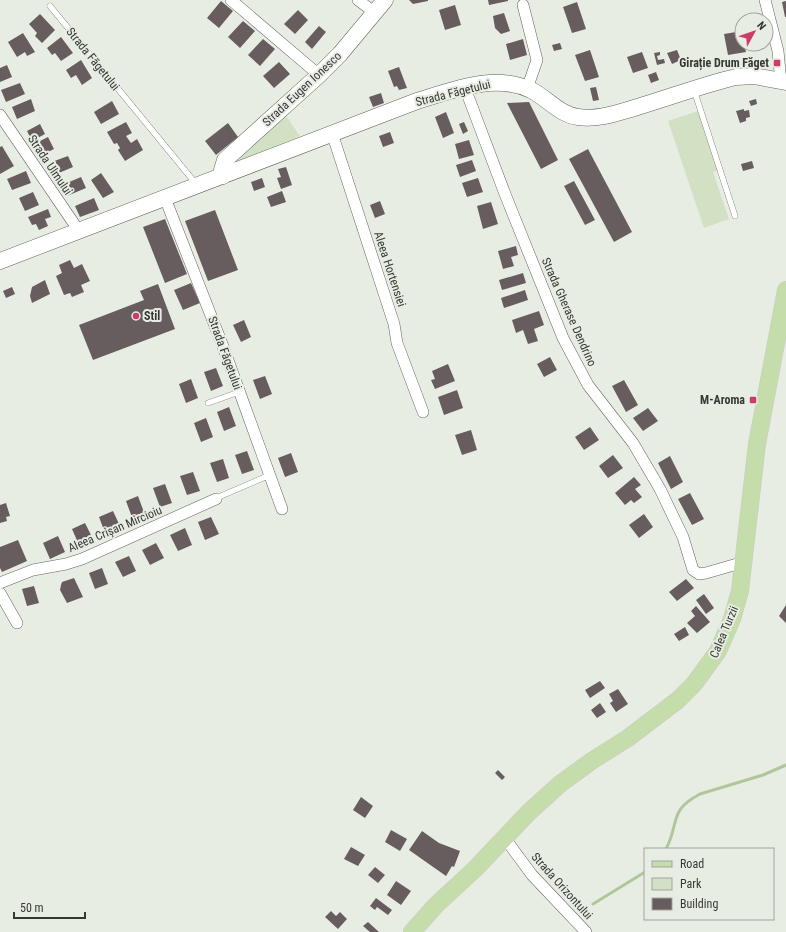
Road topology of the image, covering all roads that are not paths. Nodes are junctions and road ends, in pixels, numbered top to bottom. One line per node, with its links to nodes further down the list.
1 (230, 0): 9 (street)
2 (358, 0): 8 (street)
3 (362, 0): 8 (street)
4 (386, 0): 8 (main road, Strada Eugen Ionesco)
5 (765, 0): 10 (street)
6 (523, 5): 12 (street)
7 (50, 6): 17 (lane, Strada Făgetului)
8 (373, 11): 9 (main road, Strada Eugen Ionesco)
9 (319, 76): 16 (main road, Strada Eugen Ionesco)
10 (784, 84): 13 (main road, Strada Făgetului)
11 (465, 88): 12 (main road, Strada Făgetului); 15 (main road, Strada Făgetului); 29 (street, Strada Gherase Dendrino)
12 (527, 89): 13 (main road, Strada Făgetului)
13 (694, 90): 19 (lane)
14 (0, 115): 20 (street, Strada Ulmului)
15 (332, 133): 16 (main road, Strada Făgetului); 25 (street, Aleea Hortensiei)
16 (223, 176): 17 (main road, Strada Făgetului)
17 (198, 186): 18 (main road, Strada Făgetului)
18 (165, 198): 20 (main road, Strada Făgetului); 23 (street, Strada Făgetului)
19 (735, 216)
20 (79, 231): 21 (main road, Strada Făgetului)
21 (0, 261)
22 (786, 290): 29 (main road, Calea Turzii)
23 (239, 392): 24 (lane); 26 (street, Strada Făgetului)
24 (208, 403)
25 (423, 412)
26 (270, 474): 27 (lane); 28 (street, Strada Făgetului)
27 (218, 498): 30 (street, Aleea Crișan Mircioiu)
28 (282, 509)
29 (744, 562): 33 (main road, Calea Turzii)
30 (0, 583)
31 (0, 593): 32 (street)
32 (17, 623)
33 (504, 837): 34 (main road, Calea Turzii); 37 (street, Strada Orizontului)
34 (475, 869): 35 (main road, Calea Turzii); 36 (main road, Calea Turzii)
35 (412, 932)
36 (425, 932)
37 (586, 932)

